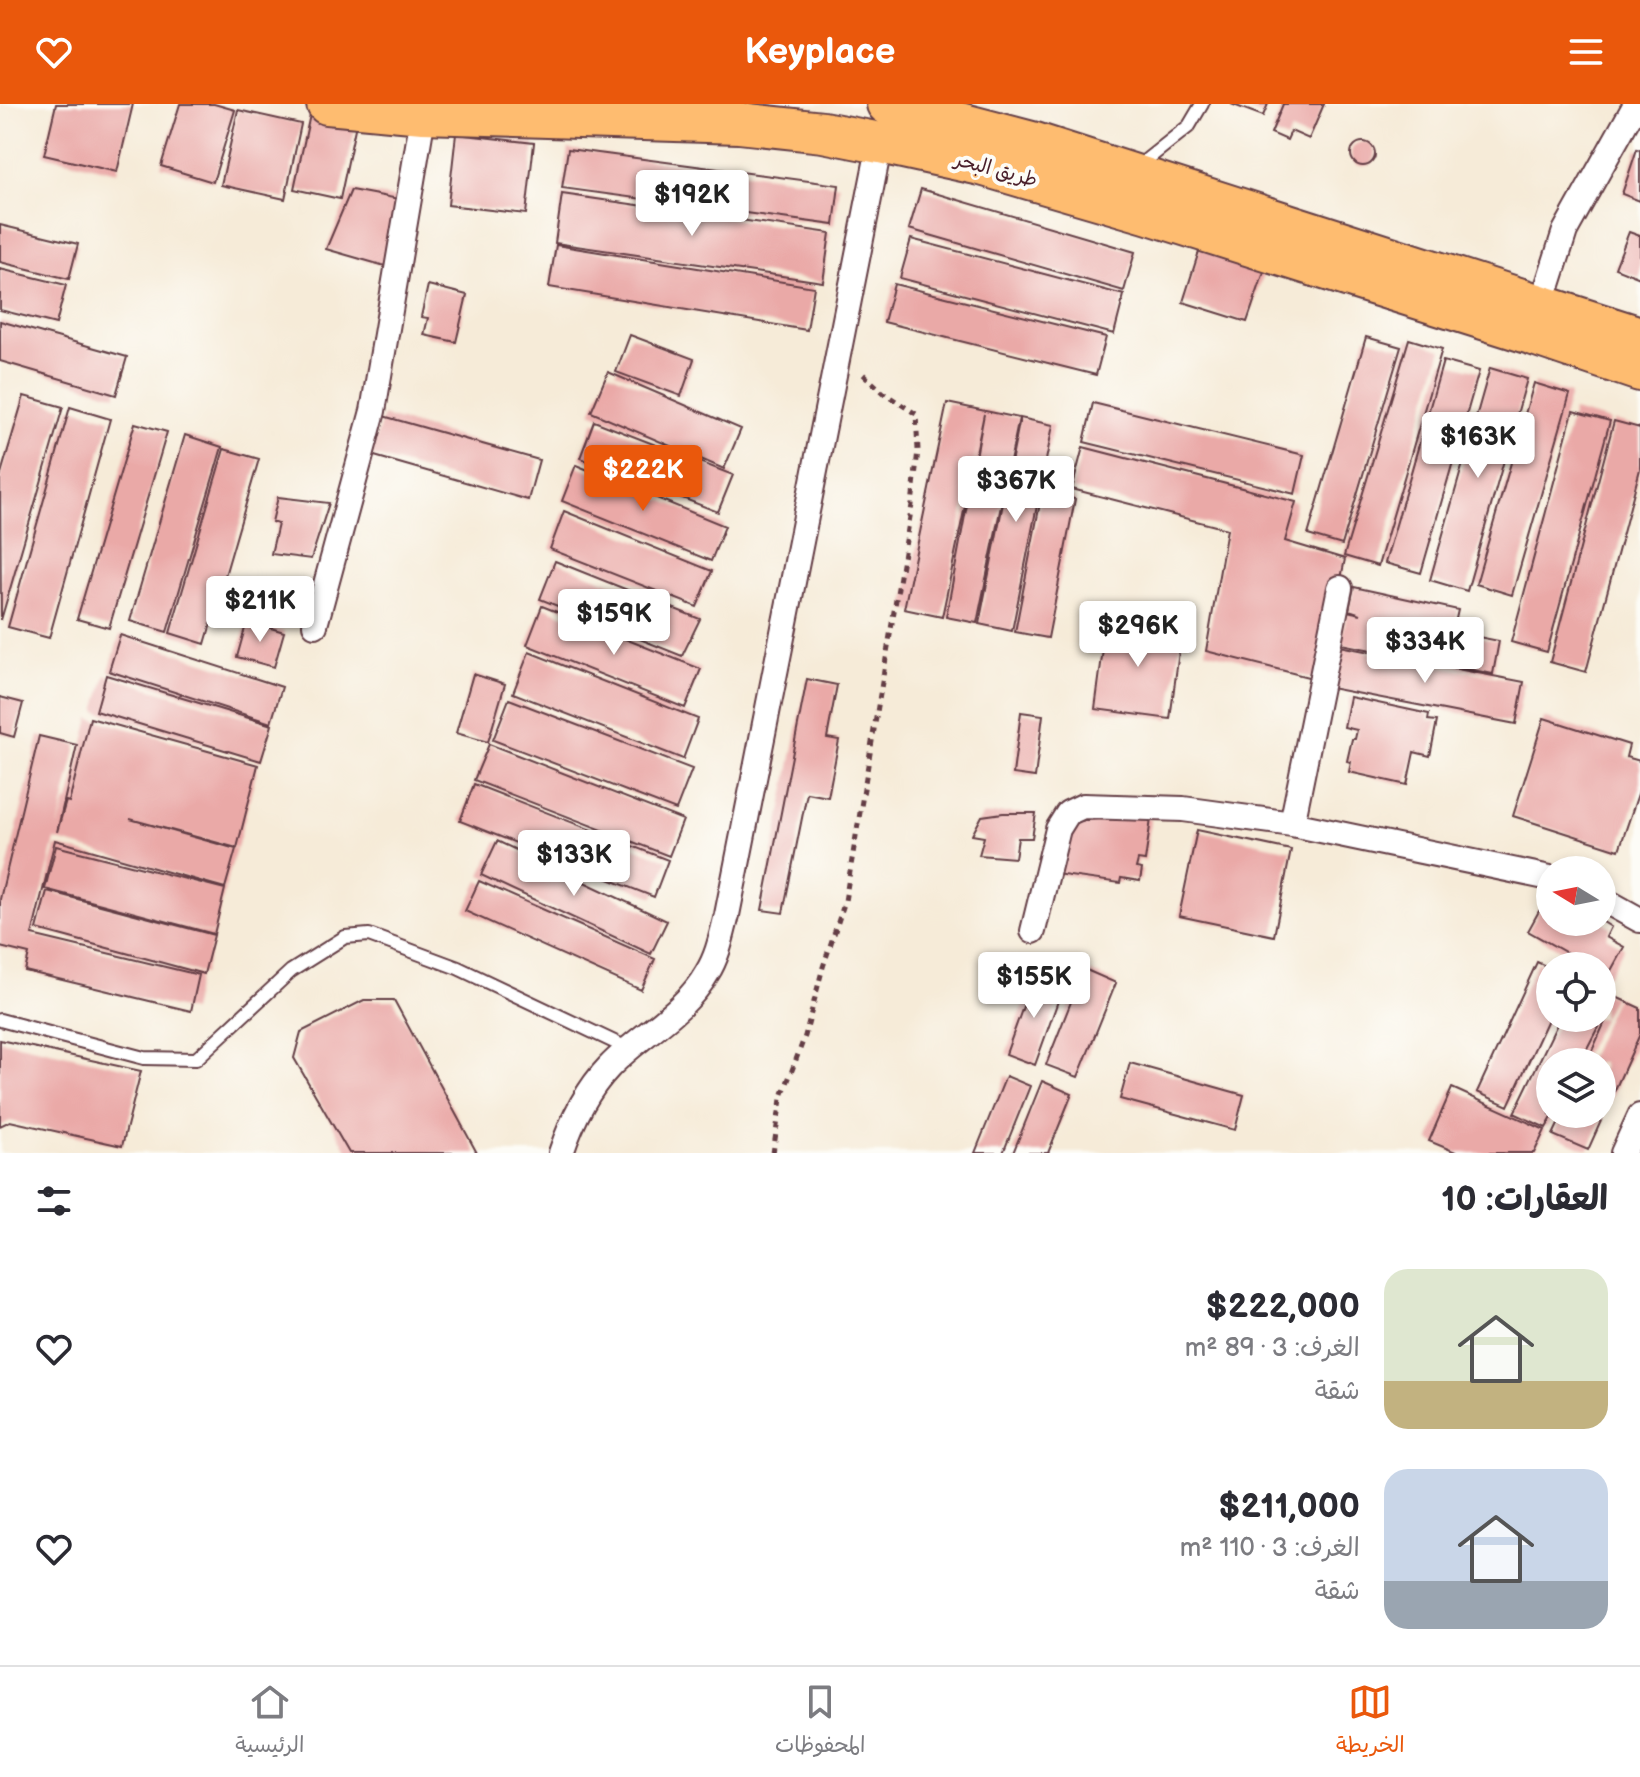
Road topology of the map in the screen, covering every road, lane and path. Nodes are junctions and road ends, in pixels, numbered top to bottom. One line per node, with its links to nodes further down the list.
1 (327, 104): 5 (highway, طريق البحر)
2 (887, 104): 6 (highway, طريق البحر)
3 (1202, 104): 8 (lane)
4 (1636, 104): 9 (street)
5 (424, 109): 7 (highway, طريق البحر); 14 (street)
6 (975, 114): 8 (highway, طريق البحر)
7 (880, 143): 9 (highway, طريق البحر); 21 (street)
8 (1130, 174): 9 (highway, طريق البحر)
9 (1537, 319): 10 (highway, طريق البحر); 12 (highway, طريق البحر)
10 (1640, 337)
11 (864, 360): 24 (path)
12 (1640, 371)
13 (1340, 588): 15 (street)
14 (315, 625)
15 (1292, 824): 16 (street); 19 (street)
16 (1536, 875)
17 (1616, 907): 18 (street)
18 (1640, 920)
19 (1033, 931)
20 (0, 1020): 21 (lane)
21 (629, 1049): 23 (street)
22 (1640, 1116): 25 (street)
23 (561, 1153)
24 (773, 1153)
25 (1623, 1153)

